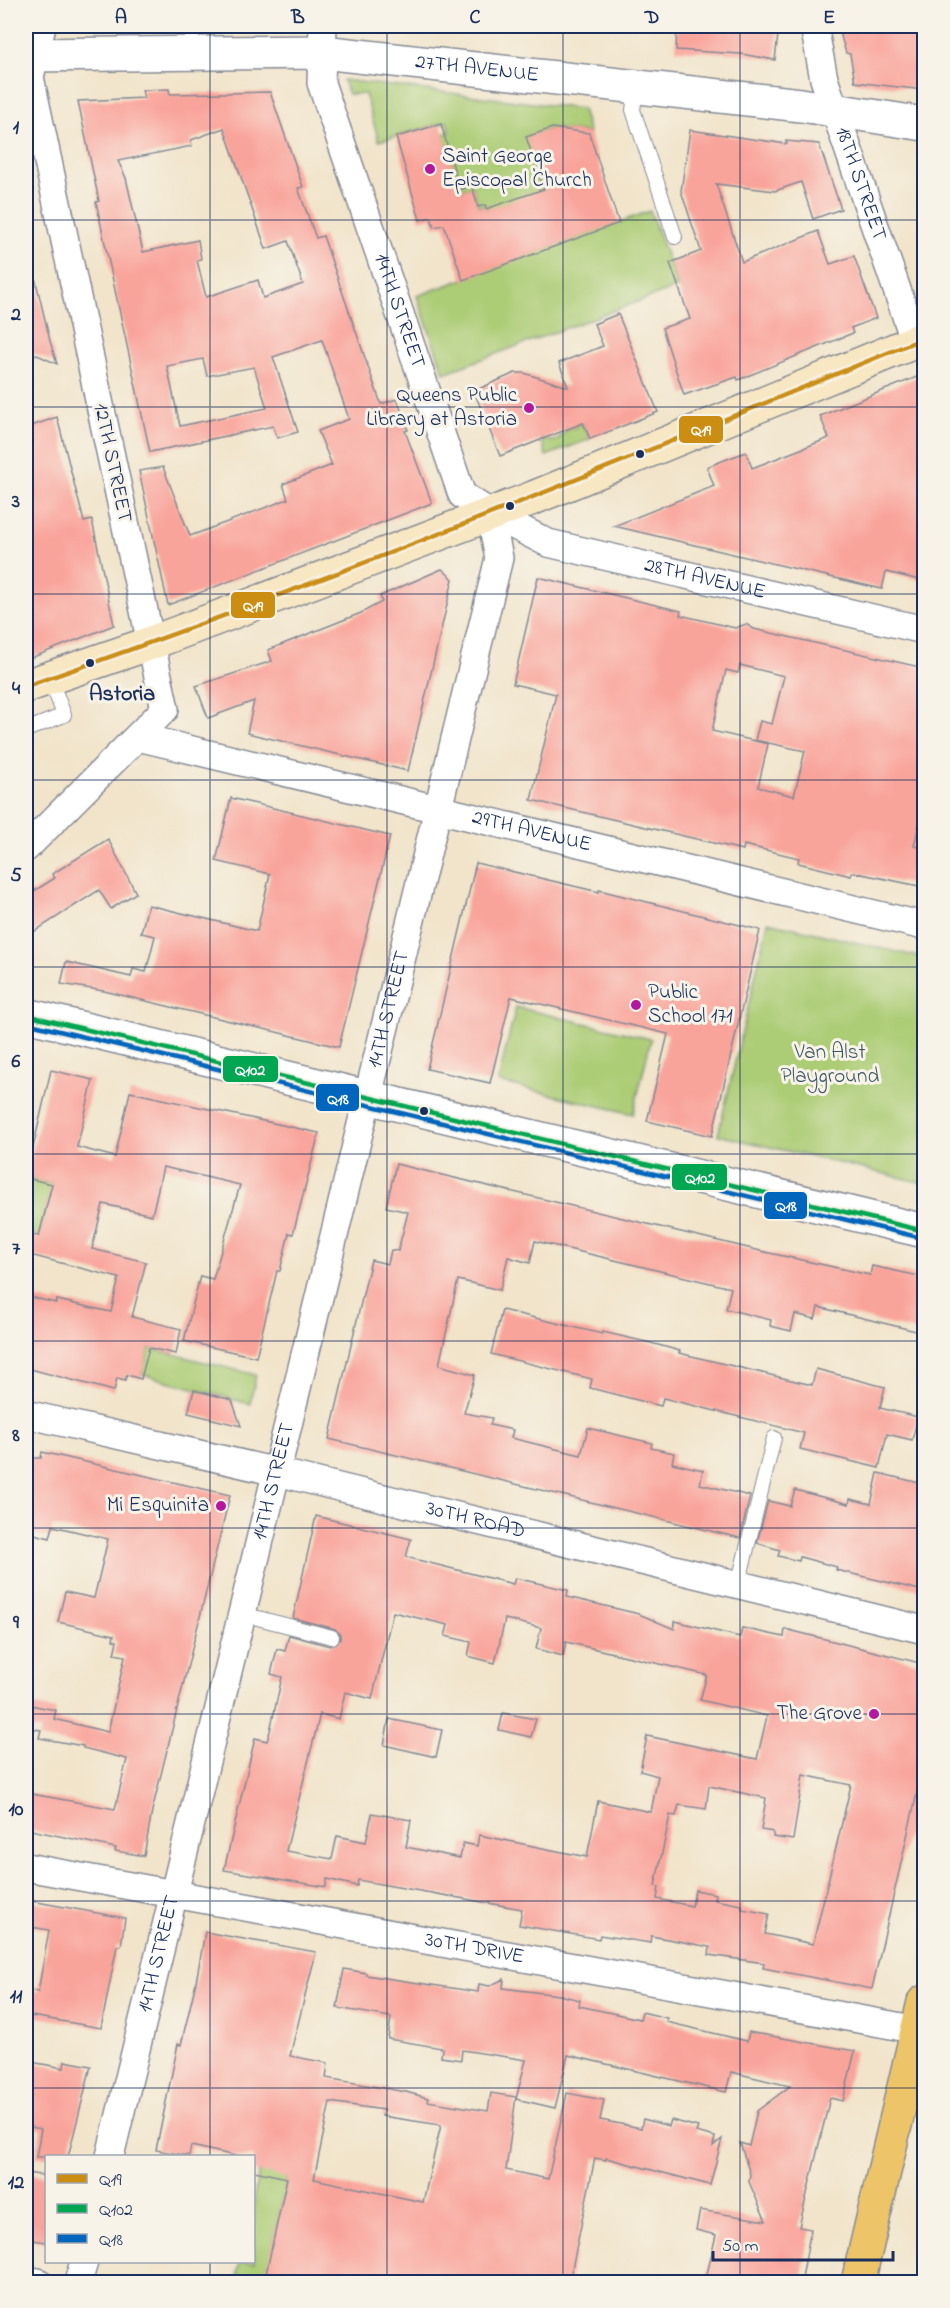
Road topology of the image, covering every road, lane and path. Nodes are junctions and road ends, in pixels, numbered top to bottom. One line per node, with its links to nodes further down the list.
1 (814, 26): 5 (street, 18TH STREET)
2 (322, 39): 3 (street, 27TH AVENUE); 4 (street, 27TH AVENUE); 9 (street, 14TH STREET)
3 (34, 45): 11 (street, 12TH STREET)
4 (636, 89): 5 (street, 27TH AVENUE); 7 (lane)
5 (837, 112): 6 (street, 27TH AVENUE); 8 (street, 18TH STREET)
6 (924, 124)
7 (675, 237)
8 (920, 340): 9 (main road)
9 (490, 513): 10 (street, 28TH AVENUE); 11 (main road); 15 (street, 14TH STREET)
10 (924, 630)
11 (151, 643): 12 (main road); 14 (street, 12TH STREET)
12 (38, 682): 13 (lane)
13 (26, 730)
14 (138, 737): 15 (street, 29TH AVENUE); 16 (street, 12TH STREET)
15 (439, 809): 17 (street, 29TH AVENUE); 19 (street, 14TH STREET)
16 (26, 848)
17 (924, 926)
18 (26, 1015): 19 (street)
19 (368, 1099): 20 (street); 23 (street, 14TH STREET)
20 (924, 1231)
21 (26, 1414): 23 (street, 30TH ROAD)
22 (774, 1438): 24 (lane)
23 (277, 1472): 24 (street, 30TH ROAD); 25 (street, 14TH STREET)
24 (738, 1585): 26 (street, 30TH ROAD)
25 (242, 1614): 27 (lane); 29 (street, 14TH STREET)
26 (924, 1630)
27 (332, 1637)
28 (26, 1867): 29 (street, 30TH DRIVE)
29 (174, 1894): 30 (street, 30TH DRIVE); 31 (street, 14TH STREET)
30 (922, 2021): 36 (main road)
31 (110, 2155)
32 (84, 2263): 35 (street)
33 (26, 2280): 34 (street)
34 (38, 2283)
35 (78, 2283)
36 (858, 2283)

